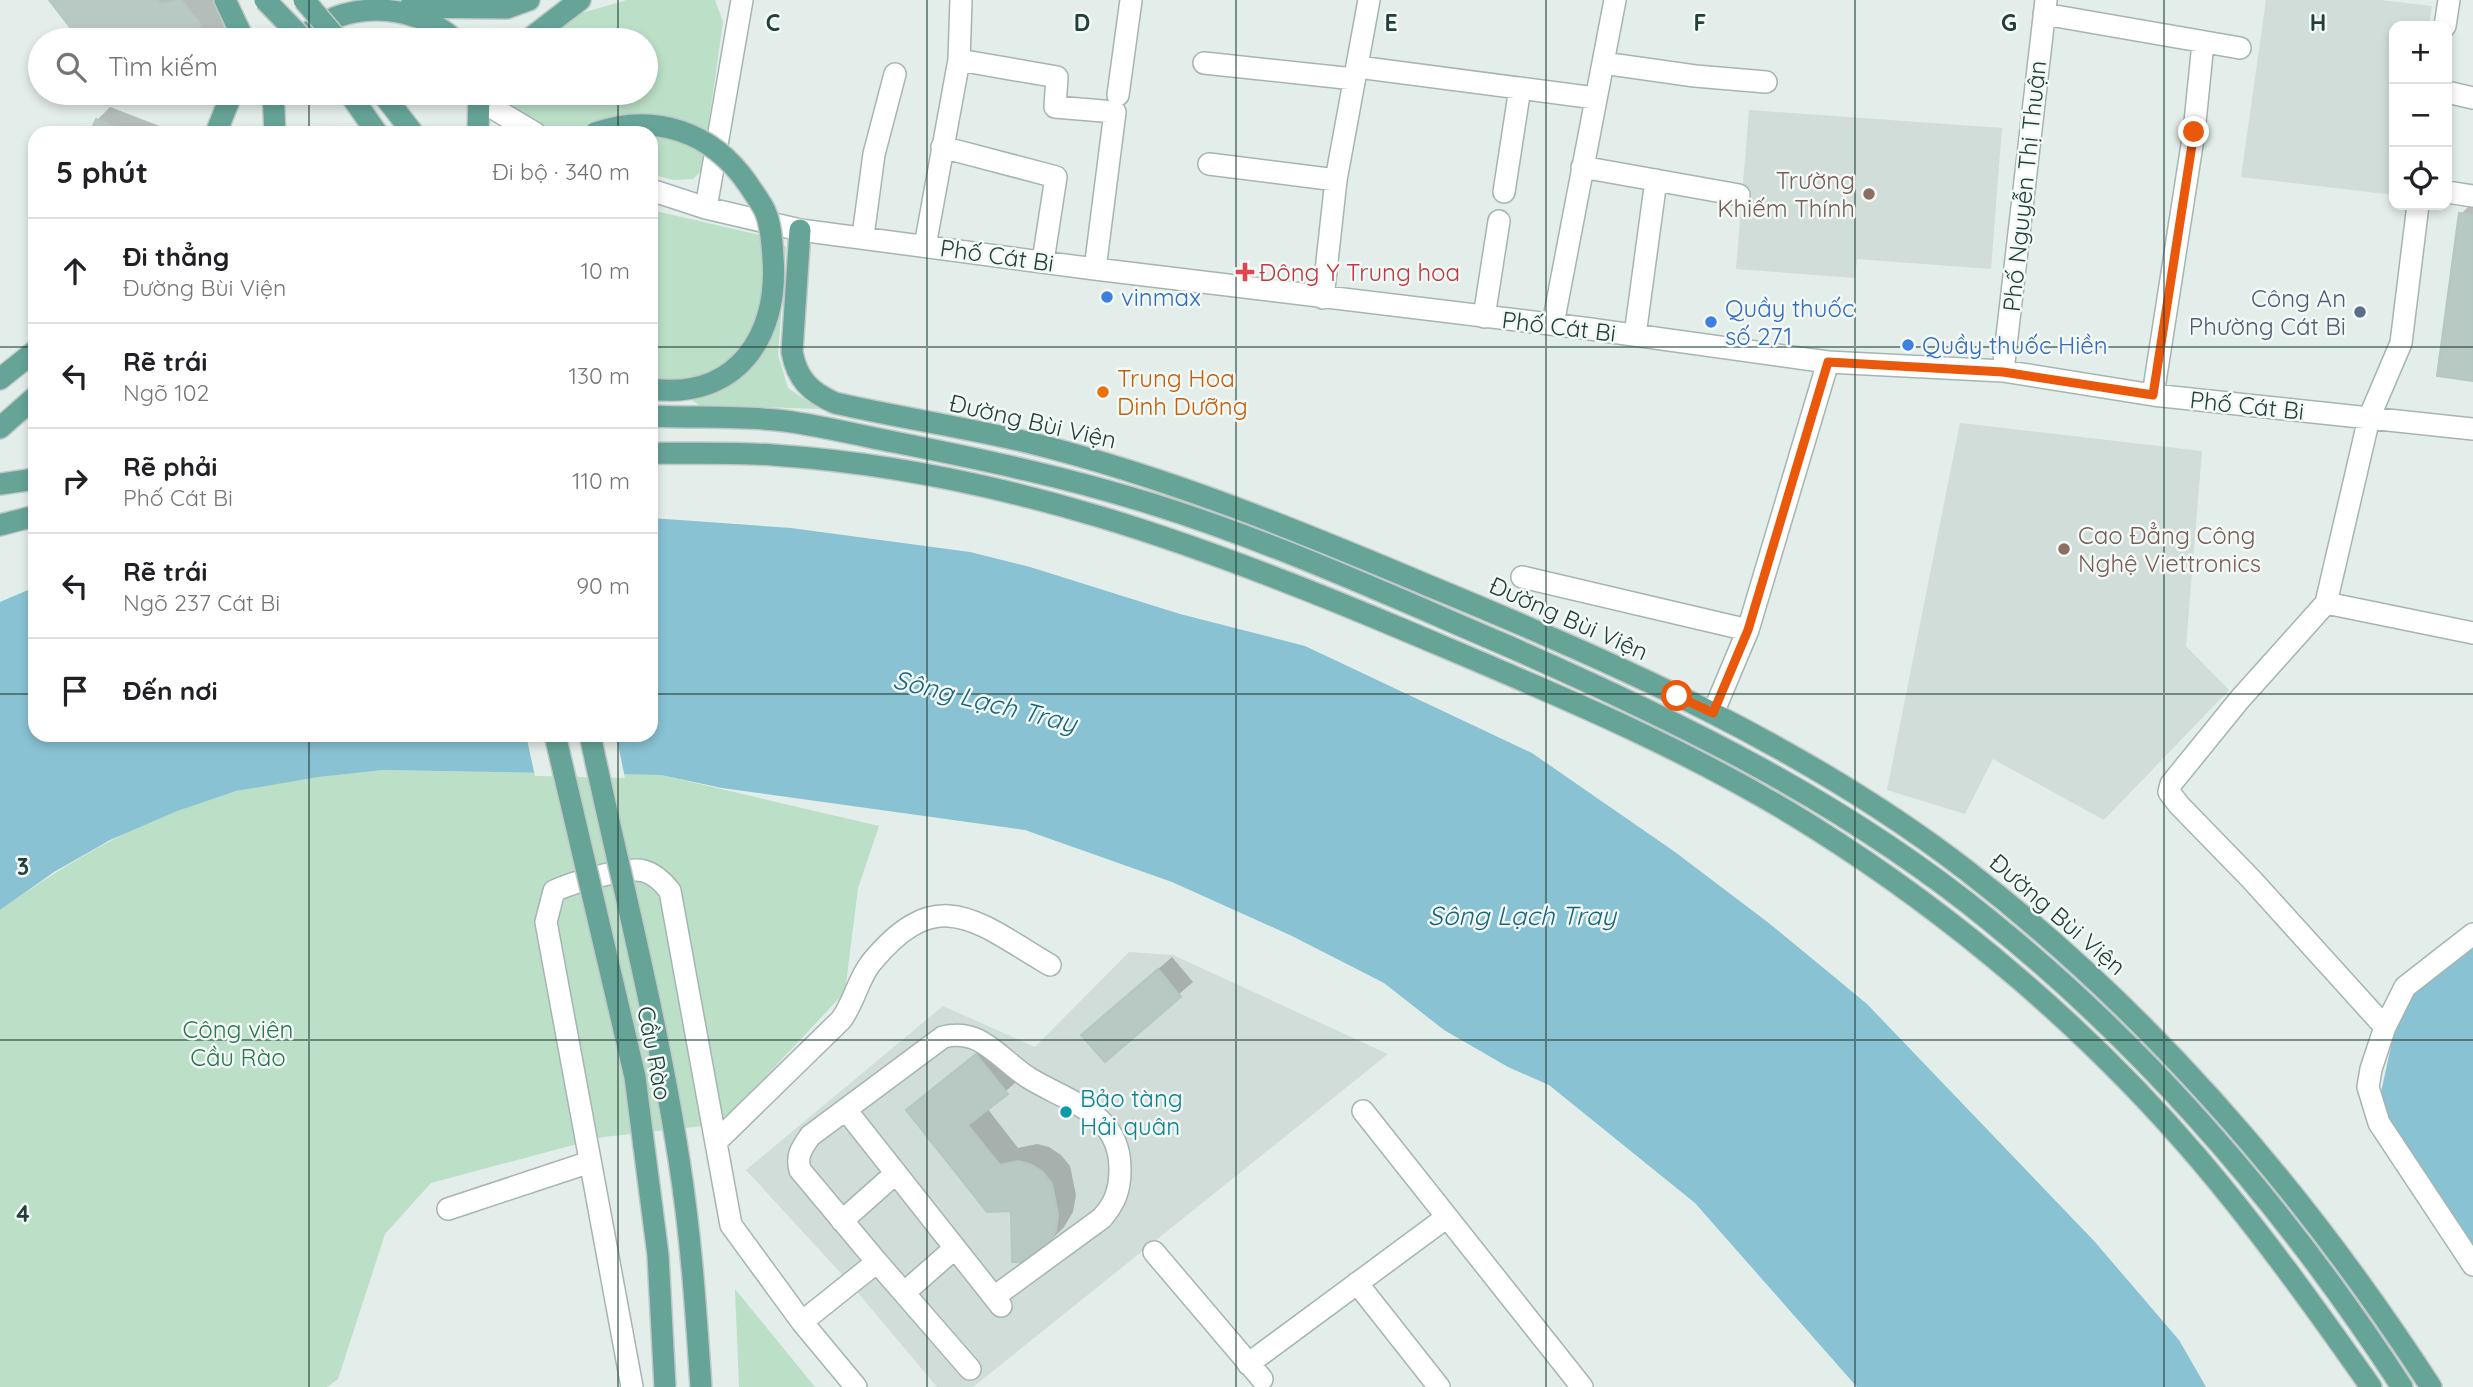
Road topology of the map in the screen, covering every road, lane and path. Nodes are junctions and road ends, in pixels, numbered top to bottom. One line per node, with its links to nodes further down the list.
1 (225, 0): 15 (main road)
2 (265, 0): 16 (main road, bridge)
3 (304, 0): 18 (main road, bridge)
4 (529, 0): 12 (main road)
5 (580, 0): 20 (main road)
6 (742, 0): 55 (street)
7 (961, 0): 23 (street)
8 (1131, 0): 33 (street)
9 (1369, 0): 26 (street)
10 (1615, 0): 25 (street)
11 (2449, 0): 14 (street)
12 (390, 3): 17 (main road); 19 (main road)
13 (2045, 7): 21 (street); 69 (street, Phố Nguyễn Thị Thuận)
14 (2446, 21)
15 (238, 28)
16 (291, 28)
17 (317, 28)
18 (328, 28)
19 (440, 28)
20 (544, 28)
21 (2203, 43): 22 (street); 72 (street)
22 (2240, 48)
23 (960, 60): 33 (street); 45 (street)
24 (1205, 63): 26 (street)
25 (1604, 63): 28 (street); 31 (street)
26 (1356, 73): 29 (street); 48 (street)
27 (895, 74): 59 (street)
28 (1766, 82)
29 (1520, 88): 31 (street); 51 (street)
30 (2452, 93): 32 (street)
31 (1595, 98): 47 (street)
32 (2473, 98)
33 (1116, 104): 62 (street)
34 (227, 105): 39 (main road)
35 (357, 105): 40 (main road)
36 (391, 105): 41 (main road)
37 (481, 105): 42 (main road)
38 (495, 105): 43 (street)
39 (219, 126)
40 (372, 126)
41 (408, 126)
42 (479, 126)
43 (525, 126)
44 (624, 126): 71 (main road, bridge)
45 (942, 147): 60 (street); 61 (street)
46 (1209, 164): 48 (street)
47 (1582, 167): 49 (street); 65 (street)
48 (1336, 180): 63 (street)
49 (1657, 180): 53 (street); 66 (street)
50 (658, 192): 55 (street, Phố Cát Bi)
51 (1503, 192)
52 (2452, 193): 54 (street)
53 (1739, 195)
54 (2473, 197)
55 (706, 208): 58 (street, Phố Cát Bi)
56 (2417, 210): 75 (street)
57 (1499, 221): 64 (street)
58 (800, 230): 59 (street, Phố Cát Bi); 78 (main road, Đường Bùi Viện)
59 (863, 236): 60 (street, Phố Cát Bi)
60 (925, 246): 61 (street, Phố Cát Bi)
61 (1043, 261): 62 (street, Phố Cát Bi)
62 (1095, 269): 63 (street, Phố Cát Bi)
63 (1323, 298): 64 (street, Phố Cát Bi)
64 (1484, 317): 65 (street, Phố Cát Bi)
65 (1553, 324): 66 (street, Phố Cát Bi)
66 (1635, 335): 68 (street, Phố Cát Bi)
67 (28, 357): 70 (main road)
68 (1828, 362): 69 (street, Phố Cát Bi); 87 (street)
69 (2003, 372): 72 (street, Phố Cát Bi)
70 (0, 379)
71 (658, 389)
72 (2153, 395): 75 (street, Phố Cát Bi)
73 (28, 403): 76 (main road)
74 (658, 416): 80 (main road, Đường Bùi Viện)
75 (2369, 418): 77 (street, Phố Cát Bi); 86 (street)
76 (1, 428)
77 (2473, 429)
78 (1032, 444): 80 (main road); 89 (main road, Đường Bùi Viện)
79 (658, 453): 118 (main road)
80 (1026, 469): 119 (main road, Đường Bùi Viện)
81 (28, 480): 82 (main road)
82 (0, 484)
83 (28, 518): 84 (main road)
84 (0, 525)
85 (1522, 577): 87 (street)
86 (2326, 603): 88 (street); 94 (street)
87 (1748, 630): 89 (street)
88 (2473, 633)
89 (1713, 713): 120 (main road, Đường Bùi Viện)
90 (557, 742): 113 (main road, Cầu Rào, bridge)
91 (592, 742): 114 (main road, Cầu Rào, bridge)
92 (2473, 934): 94 (street)
93 (1050, 965): 97 (street)
94 (2385, 1027): 106 (street)
95 (846, 1110): 99 (street); 102 (street); 103 (street)
96 (1363, 1111): 101 (street)
97 (716, 1142): 98 (street); 109 (street)
98 (590, 1162): 100 (street); 112 (street)
99 (896, 1173): 102 (street); 103 (street)
100 (448, 1209)
101 (1447, 1217): 107 (street); 117 (street)
102 (842, 1221): 105 (street)
103 (955, 1248): 108 (street)
104 (1154, 1252): 111 (street)
105 (877, 1262): 108 (street); 109 (street)
106 (2473, 1265)
107 (1357, 1283): 111 (street); 116 (street)
108 (904, 1293): 110 (street)
109 (802, 1322): 115 (street)
110 (970, 1369)
111 (1257, 1379)
112 (632, 1387)
113 (665, 1387)
114 (701, 1387)
115 (856, 1387)
116 (1439, 1387)
117 (1582, 1387)
118 (2371, 1387)
119 (2402, 1387)
120 (2431, 1387)

